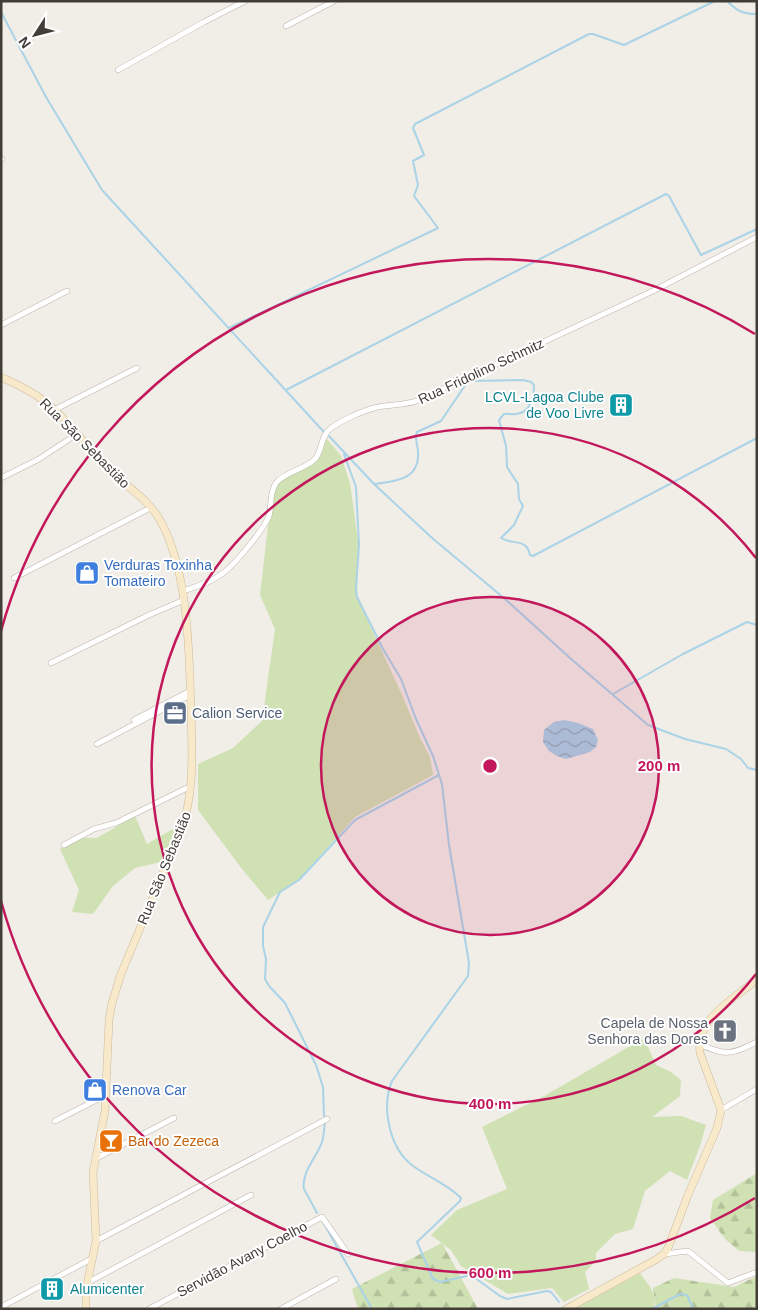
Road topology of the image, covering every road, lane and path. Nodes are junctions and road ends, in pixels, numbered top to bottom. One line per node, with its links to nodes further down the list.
1 (245, 1): 4 (street)
2 (334, 1): 3 (street)
3 (286, 26)
4 (118, 70)
5 (757, 237): 15 (street, Rua Fridolino Schmitz)
6 (67, 291): 7 (street)
7 (1, 325)
8 (138, 368): 10 (street)
9 (1, 377): 10 (main road, Rua São Sebastião)
10 (54, 410): 11 (main road, Rua São Sebastião)
11 (77, 434): 12 (street); 13 (main road, Rua São Sebastião)
12 (1, 478)
13 (152, 507): 14 (street); 15 (main road, Rua São Sebastião)
14 (14, 578)
15 (183, 591): 16 (main road, Rua São Sebastião)
16 (184, 600): 17 (street); 18 (main road, Rua São Sebastião)
17 (51, 663)
18 (190, 693): 19 (street); 20 (street); 21 (main road, Rua São Sebastião)
19 (134, 720)
20 (97, 744)
21 (191, 786): 22 (street); 27 (main road, Rua São Sebastião)
22 (64, 845)
23 (757, 979): 25 (main road)
24 (757, 1042): 25 (street)
25 (699, 1044): 28 (main road)
26 (757, 1090): 28 (street)
27 (106, 1095): 31 (street); 32 (main road, Rua São Sebastião)
28 (721, 1110): 36 (main road)
29 (174, 1118): 32 (street)
30 (327, 1118): 34 (street)
31 (55, 1121)
32 (95, 1159): 34 (main road, Rua São Sebastião)
33 (251, 1195): 40 (street)
34 (96, 1241): 37 (main road, Rua São Sebastião)
35 (348, 1254): 43 (street, Servidão Avany Coelho)
36 (664, 1254): 38 (street); 45 (main road)
37 (94, 1257): 40 (main road, Rua São Sebastião); 41 (street)
38 (757, 1272)
39 (336, 1279): 44 (street)
40 (87, 1283): 42 (main road, Rua São Sebastião)
41 (1, 1307)
42 (86, 1309)
43 (149, 1309)
44 (281, 1309)
45 (566, 1309)

